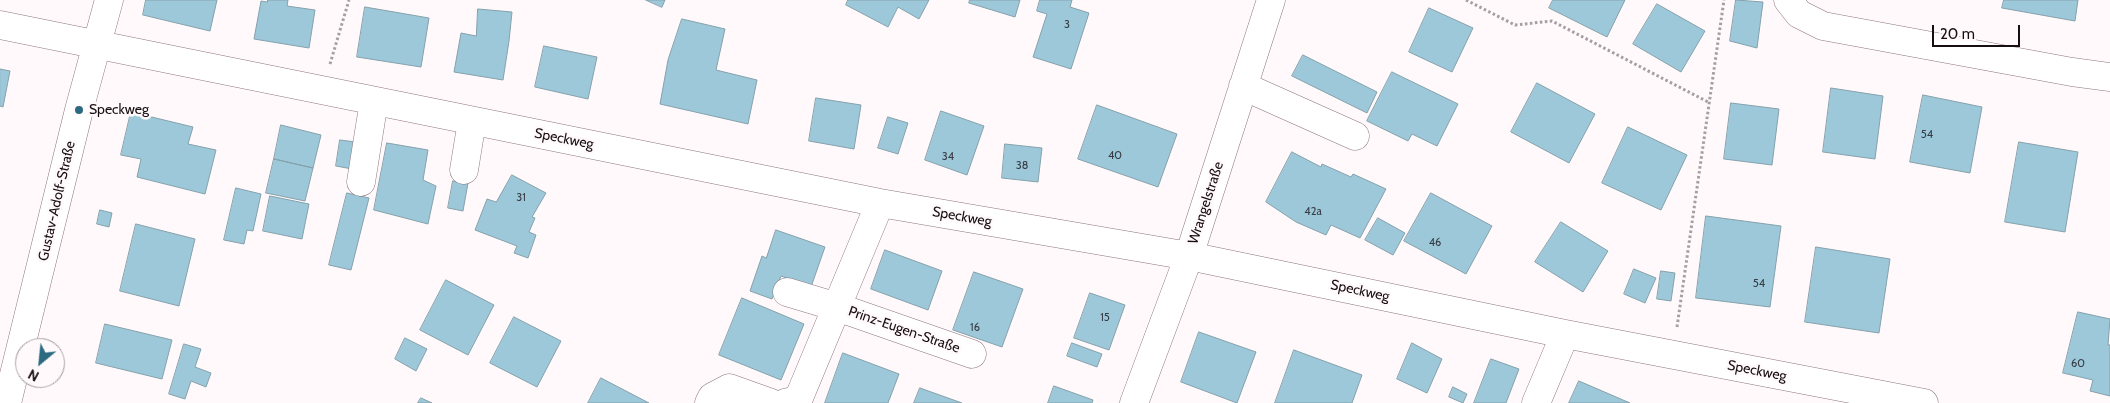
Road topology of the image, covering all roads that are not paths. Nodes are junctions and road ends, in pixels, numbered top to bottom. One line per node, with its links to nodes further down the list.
1 (109, 0): 5 (street, Gustav-Adolf-Straße)
2 (1271, 0): 7 (street, Wrangelstraße)
3 (1788, 0): 6 (street)
4 (0, 25): 5 (street, Speckweg)
5 (96, 45): 8 (street, Speckweg); 18 (street, Gustav-Adolf-Straße)
6 (2110, 76)
7 (1244, 86): 10 (street); 14 (street, Wrangelstraße)
8 (374, 101): 9 (street, Speckweg); 12 (street)
9 (472, 121): 11 (street); 13 (street, Speckweg)
10 (1355, 136)
11 (464, 170)
12 (361, 182)
13 (880, 203): 14 (street, Speckweg); 16 (street, Prinz-Eugen-Straße)
14 (1189, 256): 17 (street, Speckweg); 24 (street, Wrangelstraße)
15 (787, 292): 16 (street, Prinz-Eugen-Straße)
16 (837, 307): 19 (street, Prinz-Eugen-Straße); 23 (street, Prinz-Eugen-Straße)
17 (1565, 334): 25 (street); 26 (street, Speckweg)
18 (10, 350): 20 (street, Gustav-Adolf-Straße)
19 (972, 354)
20 (7, 403)
21 (709, 403): 22 (street)
22 (771, 403)
23 (787, 403)
24 (1134, 403)
25 (1536, 403)
26 (1924, 403)

